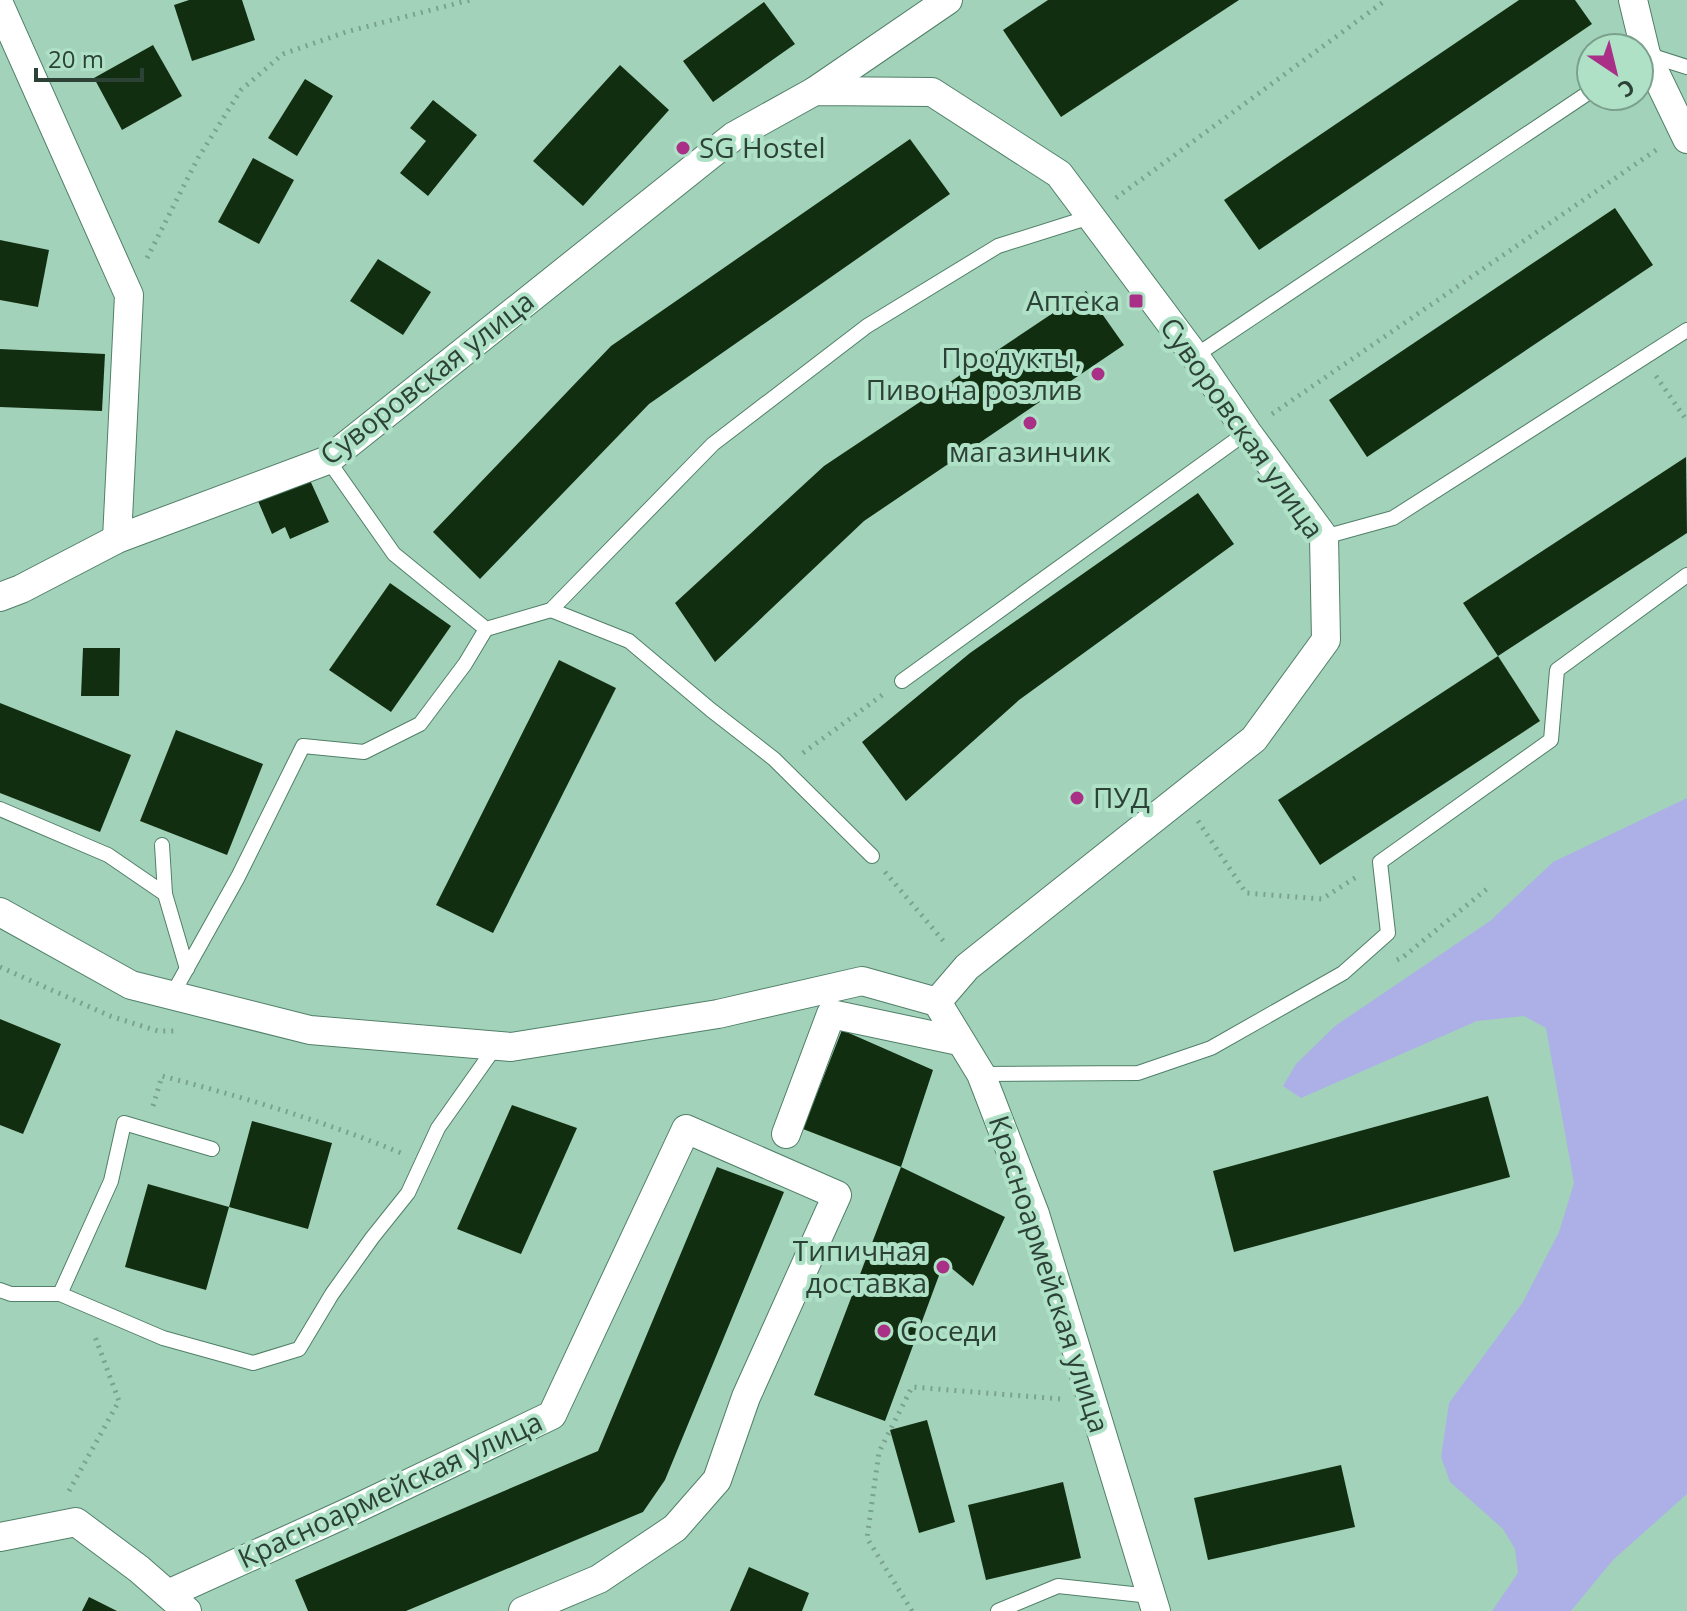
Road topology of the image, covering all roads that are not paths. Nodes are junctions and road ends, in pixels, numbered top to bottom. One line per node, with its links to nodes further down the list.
1 (948, 0): 8 (street, Суворовская улица)
2 (1633, 0): 4 (street)
3 (0, 6): 17 (street)
4 (1638, 32)
5 (1655, 59): 6 (lane)
6 (1687, 67)
7 (1655, 80): 10 (street)
8 (815, 91): 11 (street, Суворовская улица); 15 (street, Суворовская улица)
9 (1575, 102): 13 (lane)
10 (1685, 135)
11 (1090, 217): 13 (street, Суворовская улица); 20 (lane)
12 (1687, 330): 16 (lane)
13 (1195, 356): 14 (street, Суворовская улица)
14 (1247, 432): 16 (street, Суворовская улица); 22 (lane)
15 (328, 460): 17 (street, Суворовская улица); 21 (lane)
16 (1324, 537): 30 (street, Суворовская улица)
17 (117, 539): 19 (street, Суворовская улица)
18 (1687, 575): 33 (lane)
19 (0, 597)
20 (551, 610): 21 (lane); 25 (lane)
21 (486, 629): 28 (lane)
22 (902, 681)
23 (0, 809): 26 (lane)
24 (162, 845): 26 (lane)
25 (872, 856)
26 (165, 894): 28 (lane)
27 (0, 912): 29 (street)
28 (187, 969): 29 (lane)
29 (172, 995): 32 (street)
30 (937, 1002): 31 (street, Красноармейская улица); 32 (street)
31 (959, 1041): 33 (street, Красноармейская улица); 34 (street)
32 (496, 1046): 37 (lane)
33 (981, 1074): 40 (street, Красноармейская улица)
34 (786, 1134)
35 (212, 1149): 37 (lane)
36 (0, 1290): 37 (lane)
37 (60, 1294)
38 (0, 1537): 39 (street, Красноармейская улица)
39 (177, 1602): 41 (street, Красноармейская улица)
40 (1154, 1604): 42 (lane)
41 (523, 1611)
42 (998, 1611)

